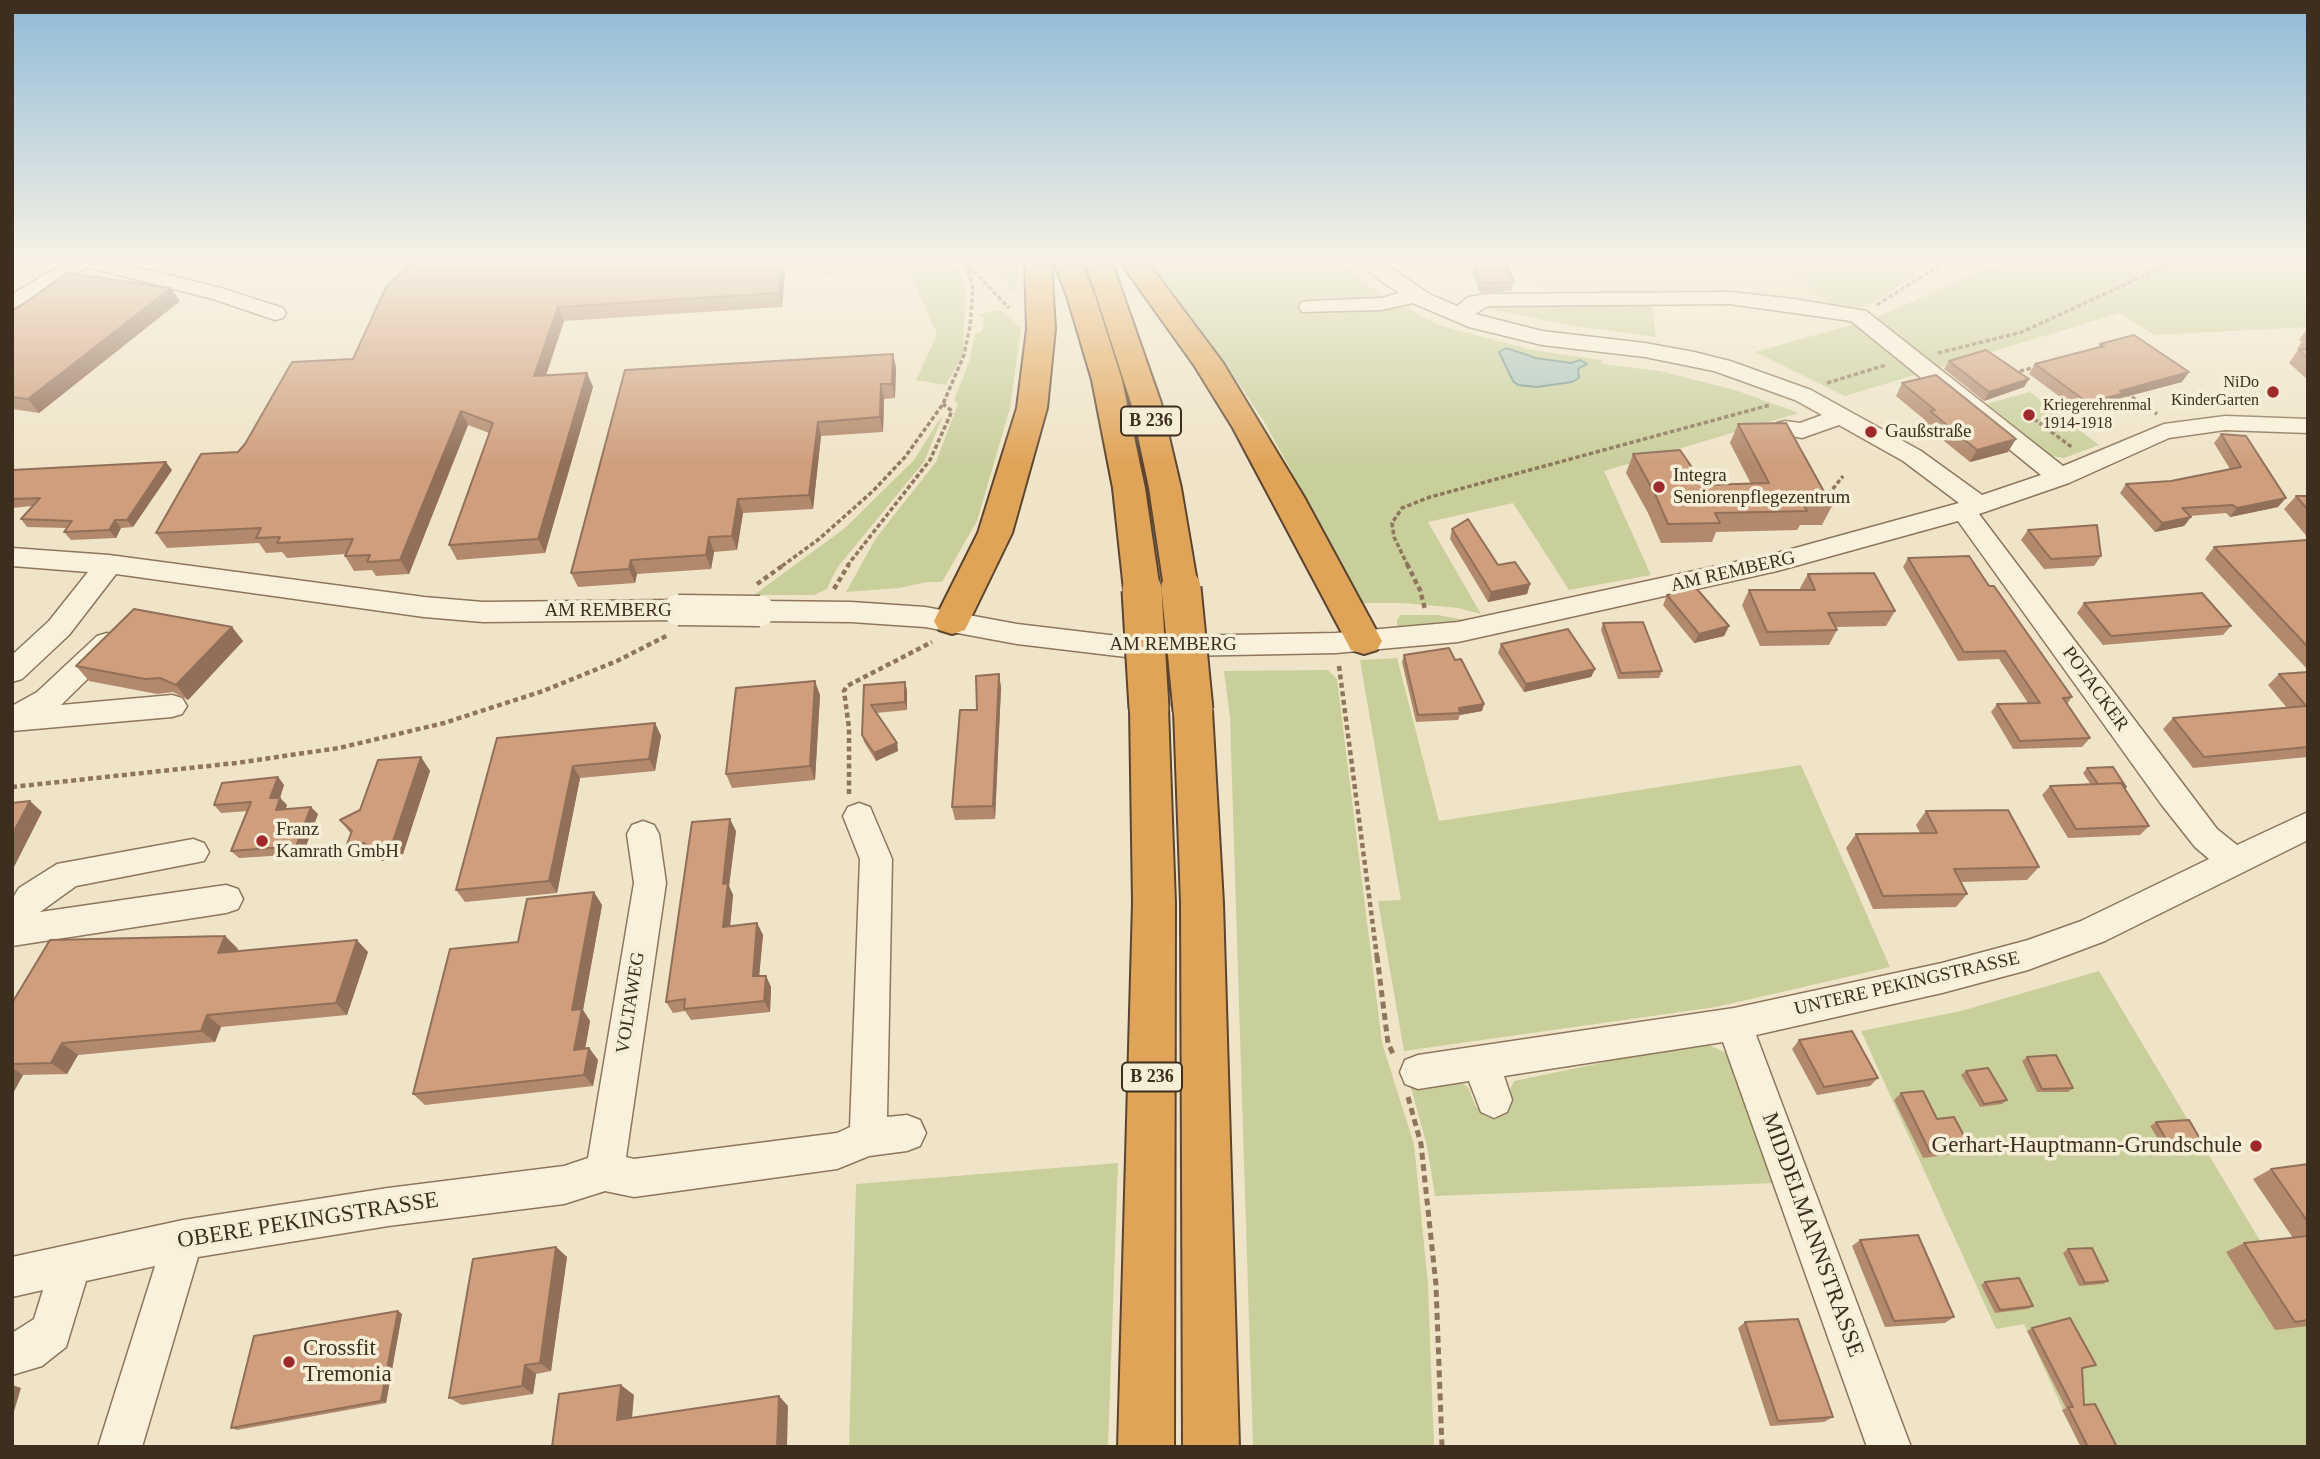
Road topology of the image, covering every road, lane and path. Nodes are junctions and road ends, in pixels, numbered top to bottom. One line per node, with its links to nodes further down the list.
1 (1041, 328): 30 (highway)
2 (1091, 328): 34 (highway, B 236, bridge)
3 (1123, 328): 34 (highway, B 236, bridge)
4 (1182, 328): 31 (highway)
5 (1505, 328): 17 (street, POTACKER)
6 (1872, 328): 8 (street)
7 (2030, 328): 8 (path)
8 (1910, 359): 11 (path); 22 (street)
9 (2048, 363): 10 (path)
10 (2005, 375)
11 (1822, 385)
12 (2122, 390): 15 (path)
13 (943, 404): 27 (path)
14 (1773, 405): 28 (path)
15 (2148, 408)
16 (2034, 419): 20 (path)
17 (1852, 422): 19 (street); 24 (street, POTACKER)
18 (2308, 426): 22 (street, AM REMBERG)
19 (1784, 428)
20 (2074, 449)
21 (1843, 476): 23 (path)
22 (2060, 477): 24 (street, AM REMBERG)
23 (1821, 503)
24 (1965, 510): 31 (street, AM REMBERG); 40 (street, POTACKER)
25 (12, 557): 26 (street, AM REMBERG)
26 (109, 564): 30 (street, AM REMBERG, bridge); 32 (street)
27 (830, 597)
28 (1425, 609)
29 (122, 628): 35 (street)
30 (948, 629): 31 (street, AM REMBERG); 36 (path)
31 (1364, 641)
32 (12, 672)
33 (172, 706): 35 (lane)
34 (1171, 709): 55 (highway, B 236); 56 (highway, B 236)
35 (12, 719)
36 (859, 816): 48 (street)
37 (2308, 825): 40 (street, UNTERE PEKINGSTRASSE)
38 (643, 834): 49 (street, VOLTAWEG)
39 (193, 852): 42 (street)
40 (2234, 860): 43 (street, UNTERE PEKINGSTRASSE)
41 (226, 899): 42 (street)
42 (12, 930)
43 (1734, 1024): 44 (street, UNTERE PEKINGSTRASSE); 57 (street, MIDDELMANNSTRASSE)
44 (1481, 1062): 45 (street, UNTERE PEKINGSTRASSE); 46 (street)
45 (1418, 1072)
46 (1494, 1100)
47 (907, 1133): 48 (street)
48 (868, 1138): 49 (street)
49 (605, 1172): 50 (street, OBERE PEKINGSTRASSE)
50 (183, 1240): 51 (street, OBERE PEKINGSTRASSE); 54 (street)
51 (71, 1264): 52 (street, OBERE PEKINGSTRASSE); 53 (street)
52 (12, 1277)
53 (12, 1354)
54 (120, 1447)
55 (1146, 1447)
56 (1211, 1447)
57 (1889, 1447)

